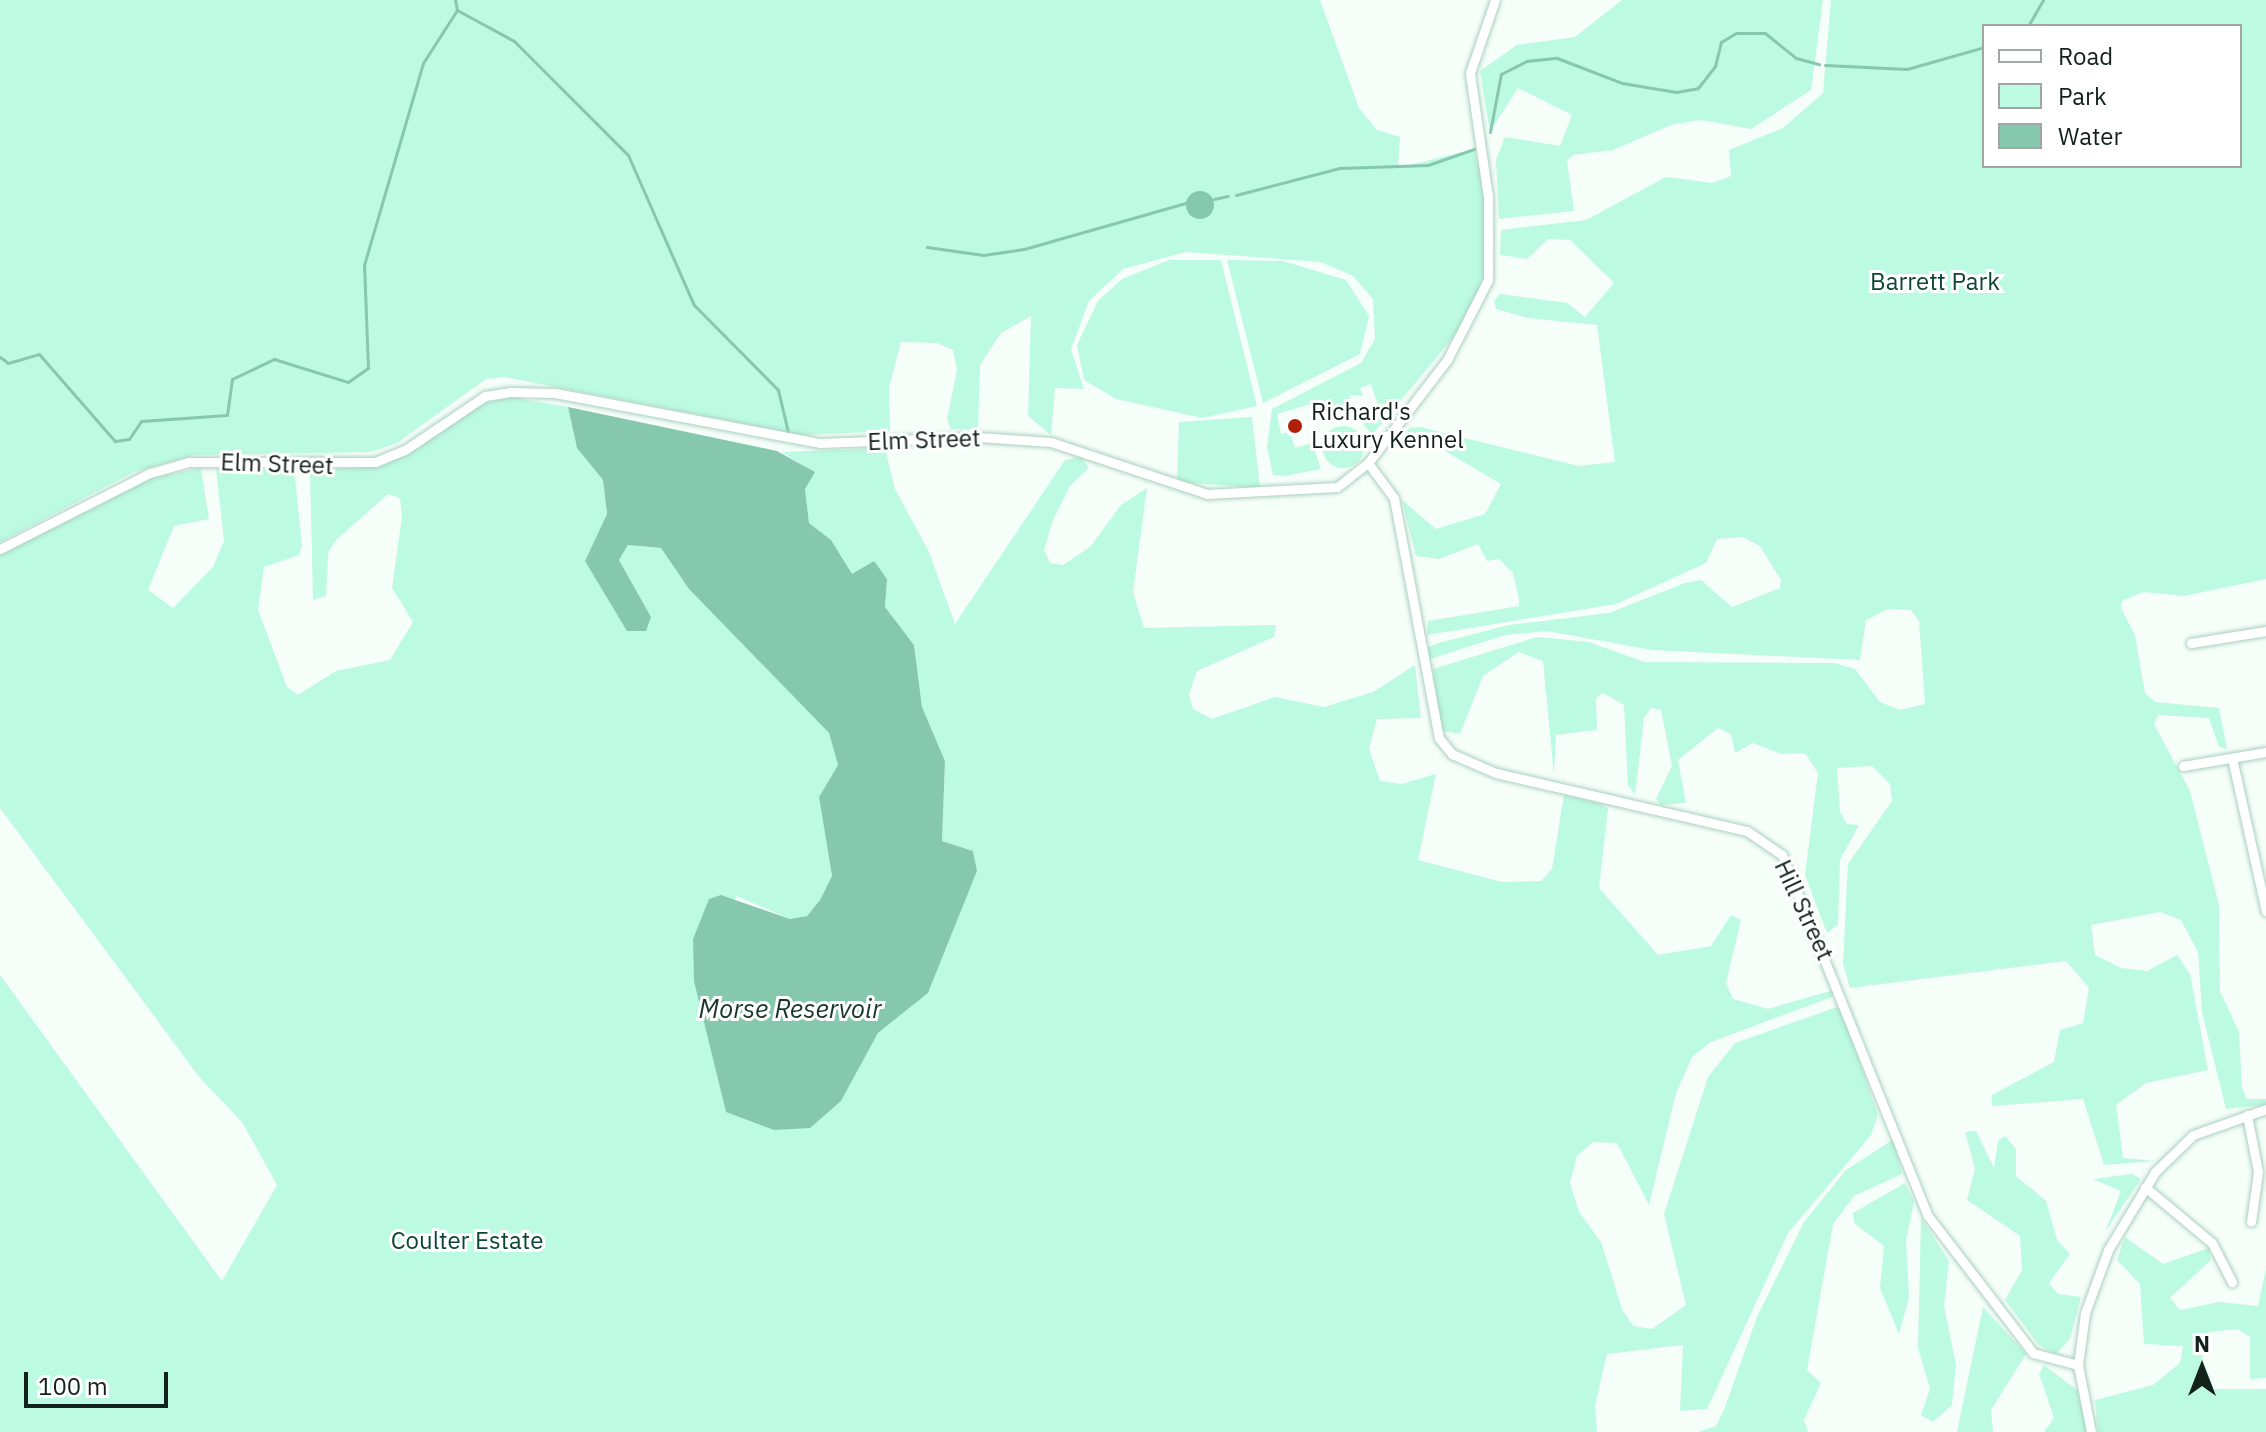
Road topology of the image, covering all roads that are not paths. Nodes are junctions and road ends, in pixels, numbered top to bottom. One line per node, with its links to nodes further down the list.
1 (1495, 0): 2 (street, Elm Street)
2 (1368, 463): 3 (street, Elm Street); 15 (street, Hill Street)
3 (0, 549)
4 (2266, 631): 5 (street)
5 (2191, 643)
6 (2266, 752): 7 (street)
7 (2232, 758): 8 (street); 9 (street)
8 (2183, 766)
9 (2266, 911)
10 (2266, 1109): 11 (street)
11 (2247, 1115): 12 (street); 13 (street)
12 (2145, 1187): 14 (street); 15 (street)
13 (2251, 1222)
14 (2232, 1282)
15 (2078, 1365): 16 (street)
16 (2091, 1432)

